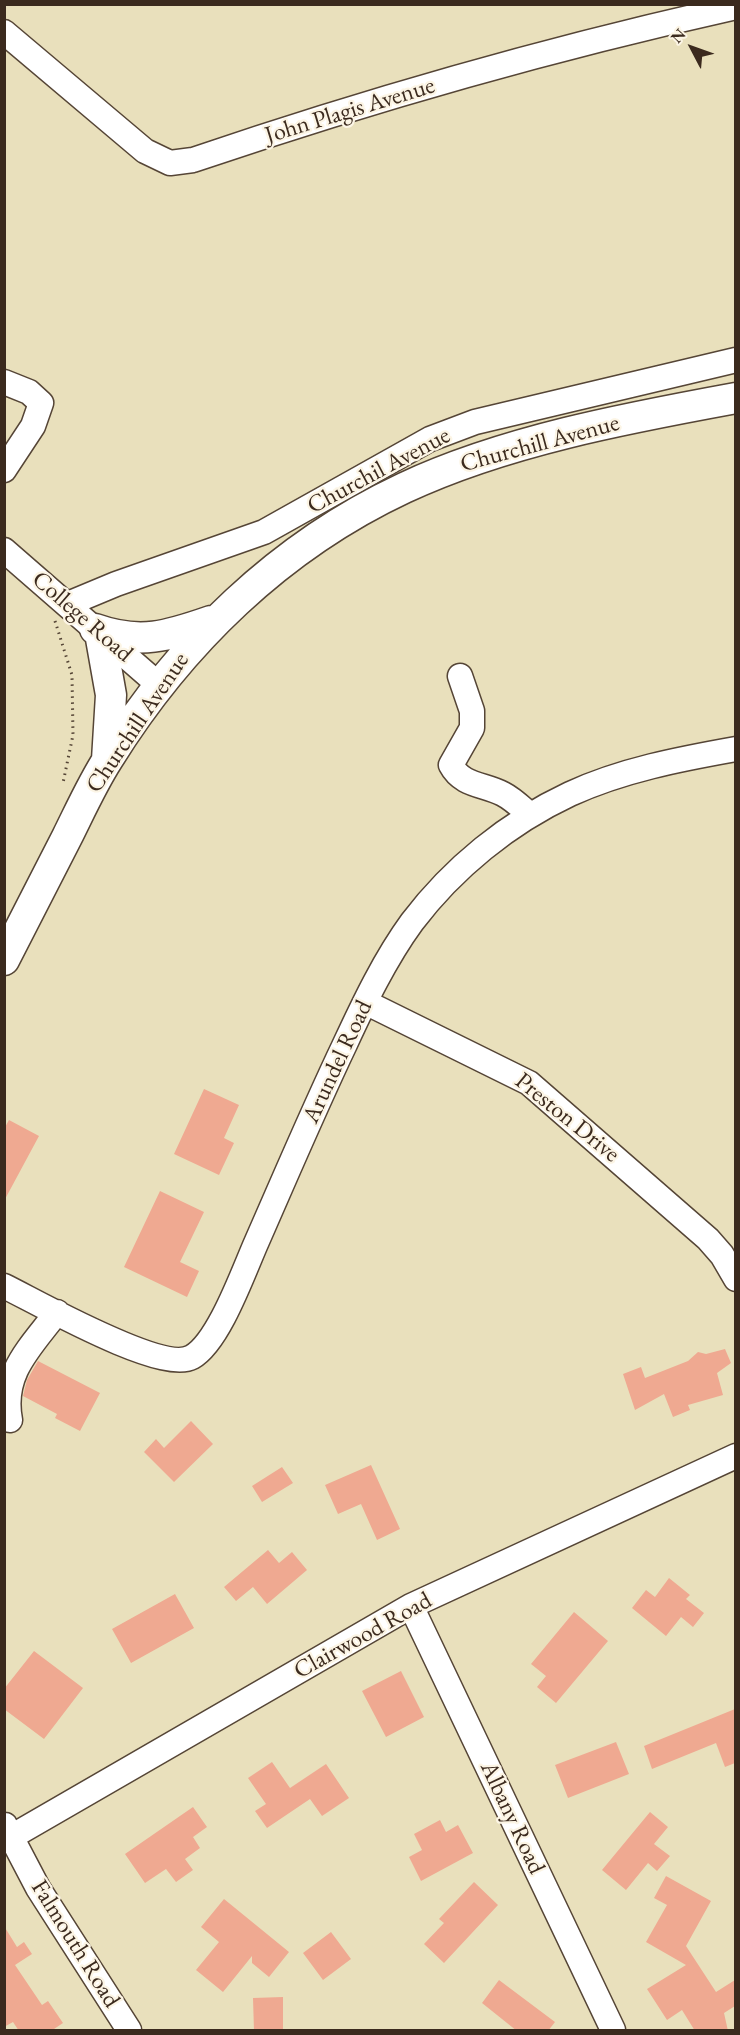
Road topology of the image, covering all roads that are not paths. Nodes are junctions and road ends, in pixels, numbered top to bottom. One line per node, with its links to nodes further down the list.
1 (735, 7): 2 (street, John Plagis Avenue)
2 (655, 15): 3 (street, John Plagis Avenue)
3 (4, 32)
4 (735, 360): 9 (street, Churchil Avenue)
5 (4, 382): 7 (street)
6 (735, 398): 10 (main road, Churchill Avenue)
7 (4, 470)
8 (4, 550): 9 (street, College Road)
9 (61, 610): 11 (street, College Road)
10 (220, 618): 11 (main road); 13 (main road, Churchill Avenue)
11 (98, 631): 13 (street, College Road); 15 (main road)
12 (460, 676): 16 (street)
13 (159, 685): 15 (main road, Churchill Avenue)
14 (735, 748): 16 (street, Arundel Road)
15 (107, 760): 17 (main road, Churchill Avenue)
16 (530, 815): 18 (street, Arundel Road)
17 (4, 960)
18 (365, 1002): 19 (street, Preston Drive); 21 (street, Arundel Road)
19 (735, 1279)
20 (4, 1286): 21 (street, Arundel Road)
21 (57, 1312): 22 (street)
22 (10, 1420)
23 (735, 1456): 24 (street, Clairwood Road)
24 (411, 1606): 25 (street, Clairwood Road); 27 (street, Albany Road)
25 (7, 1834): 26 (street, Falmouth Road)
26 (129, 2031)
27 (613, 2031)

